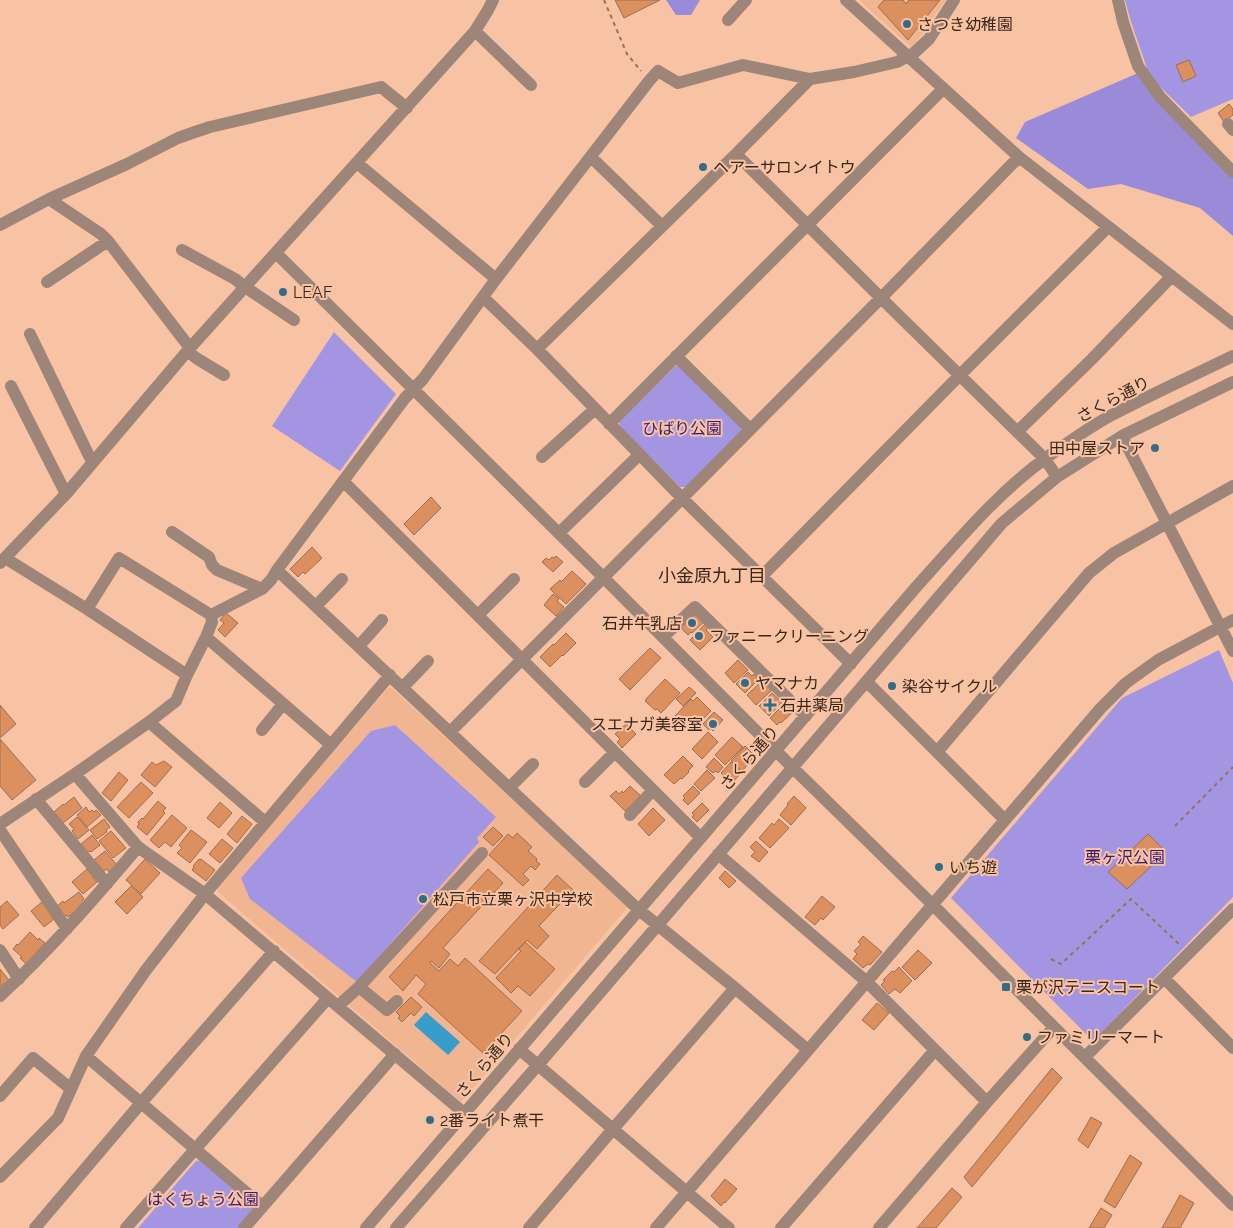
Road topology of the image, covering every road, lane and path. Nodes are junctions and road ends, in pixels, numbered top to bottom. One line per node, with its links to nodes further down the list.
1 (493, 0): 8 (street)
2 (604, 0): 11 (path)
3 (746, 0): 7 (street)
4 (846, 0): 9 (street)
5 (954, 0): 9 (street)
6 (1118, 0): 19 (street)
7 (728, 20)
8 (475, 31): 12 (street); 14 (street)
9 (909, 57): 10 (street); 13 (street)
10 (810, 79): 11 (street); 15 (street)
11 (649, 81): 16 (street)
12 (531, 85)
13 (943, 88): 17 (street); 21 (street)
14 (407, 108): 18 (street); 20 (street)
15 (736, 154): 21 (street); 23 (street)
16 (591, 157): 23 (street); 29 (street)
17 (1019, 158): 24 (street); 33 (street)
18 (357, 163): 27 (street); 29 (street)
19 (1233, 172)
20 (49, 199): 22 (street); 25 (street)
21 (807, 224): 33 (street); 39 (street)
22 (0, 225)
23 (662, 226): 37 (street)
24 (1108, 227): 28 (street); 42 (street)
25 (108, 240): 30 (street); 38 (street)
26 (182, 250): 31 (street)
27 (276, 253): 31 (street); 45 (street)
28 (1172, 276): 35 (street); 49 (street)
29 (496, 278): 32 (street)
30 (46, 282)
31 (245, 287): 34 (street); 38 (street)
32 (483, 297): 37 (street); 45 (street)
33 (881, 298): 42 (street); 48 (street)
34 (294, 320)
35 (1233, 324)
36 (30, 334): 54 (street)
37 (537, 349): 46 (street)
38 (189, 350): 41 (street); 54 (street)
39 (676, 356): 47 (street); 48 (street)
40 (1233, 356): 53 (street, さくら通り)
41 (224, 375)
42 (959, 376): 49 (street); 65 (street)
43 (1233, 382): 50 (street)
44 (10, 386): 58 (street)
45 (414, 389): 56 (street); 62 (street)
46 (594, 409): 47 (street); 52 (street)
47 (609, 424): 51 (street)
48 (750, 429): 59 (street)
49 (1017, 432): 53 (street)
50 (1122, 436): 55 (street); 60 (street)
51 (640, 455): 59 (street); 62 (street)
52 (542, 457)
53 (1045, 459): 55 (street); 83 (street, さくら通り)
54 (92, 462): 58 (street)
55 (1057, 477): 86 (street)
56 (342, 481): 64 (street); 73 (street)
57 (1233, 486): 60 (street)
58 (66, 494): 63 (street)
59 (682, 498): 65 (street); 66 (street)
60 (1167, 522): 76 (street); 96 (street)
61 (172, 532): 69 (street)
62 (559, 533): 66 (street)
63 (3, 560): 71 (street)
64 (277, 570): 69 (street); 70 (street)
65 (762, 576): 83 (street)
66 (603, 577): 77 (street); 81 (street)
67 (514, 579): 73 (street)
68 (342, 580): 70 (street)
69 (262, 589): 72 (street)
70 (316, 606): 79 (street)
71 (87, 609): 72 (street); 84 (street)
72 (211, 615): 78 (street)
73 (478, 615): 81 (street)
74 (382, 620): 79 (street)
75 (1233, 620): 76 (street)
76 (1220, 626): 80 (street); 106 (street)
77 (663, 637): 89 (street); 94 (street)
78 (206, 638): 84 (street); 88 (street)
79 (359, 646): 85 (street)
80 (1233, 651)
81 (522, 659): 92 (street); 95 (street)
82 (428, 661): 87 (street)
83 (851, 664): 89 (street, さくら通り)
84 (187, 675): 90 (street)
85 (390, 675): 87 (street); 93 (street)
86 (867, 682): 96 (street); 99 (street)
87 (402, 688): 92 (street)
88 (283, 704): 91 (street); 93 (street)
89 (806, 716): 94 (street, さくら通り)
90 (149, 722): 100 (street); 107 (street)
91 (262, 730)
92 (450, 732): 102 (street)
93 (331, 745): 107 (street)
94 (776, 751): 99 (street); 111 (street, さくら通り)
95 (615, 752): 101 (street); 103 (street)
96 (937, 752): 106 (street)
97 (533, 764): 102 (street)
98 (1233, 767): 109 (path)
99 (792, 768): 114 (street); 117 (street)
100 (75, 774): 104 (street); 112 (street)
101 (585, 782)
102 (510, 788): 119 (street)
103 (654, 790): 105 (street); 111 (street)
104 (36, 800): 108 (street); 115 (street)
105 (630, 814)
106 (1005, 820): 117 (street)
107 (265, 822): 116 (street)
108 (0, 824)
109 (1175, 826)
110 (0, 830): 121 (street)
111 (702, 838): 119 (street, さくら通り)
112 (138, 847): 115 (street); 116 (street)
113 (482, 853): 129 (street)
114 (718, 854): 120 (street); 128 (street)
115 (107, 884): 121 (street)
116 (205, 894): 123 (street); 141 (street)
117 (933, 905): 128 (street); 135 (street)
118 (1233, 909): 124 (street)
119 (639, 910): 120 (street); 137 (street, さくら通り)
120 (658, 925): 130 (street); 143 (street)
121 (67, 929): 127 (street)
122 (0, 950): 127 (street)
123 (274, 951): 132 (street); 147 (street)
124 (1189, 954): 125 (path); 126 (street)
125 (1051, 959)
126 (1164, 978): 136 (street); 142 (street)
127 (19, 979): 131 (street)
128 (867, 982): 138 (street); 139 (street)
129 (359, 987): 133 (street); 134 (street)
130 (735, 988): 138 (street); 149 (street)
131 (0, 996)
132 (328, 998): 134 (street); 150 (street)
133 (397, 1001)
134 (338, 1006): 140 (street)
135 (1054, 1027): 142 (street); 146 (street)
136 (1233, 1047)
137 (519, 1049): 143 (street); 148 (street, さくら通り)
138 (808, 1050): 153 (street)
139 (935, 1050): 146 (street); 165 (street)
140 (395, 1054): 148 (street); 156 (street)
141 (86, 1056): 144 (street); 147 (street)
142 (1085, 1057): 155 (street)
143 (538, 1065): 149 (street); 154 (street)
144 (71, 1089): 145 (street); 151 (street)
145 (0, 1096)
146 (987, 1102): 166 (street)
147 (141, 1103): 150 (street); 157 (street)
148 (464, 1113): 152 (street, さくら通り)
149 (613, 1129): 153 (street); 162 (street)
150 (195, 1149): 156 (street); 158 (street)
151 (0, 1177)
152 (398, 1191): 154 (street); 160 (street, さくら通り)
153 (687, 1191): 163 (street); 164 (street)
154 (416, 1205): 161 (street)
155 (1233, 1205)
156 (262, 1206): 159 (street)
157 (35, 1228)
158 (126, 1228)
159 (244, 1228)
160 (366, 1228)
161 (396, 1228)
162 (529, 1228)
163 (656, 1228)
164 (729, 1228)
165 (781, 1228)
166 (879, 1228)

